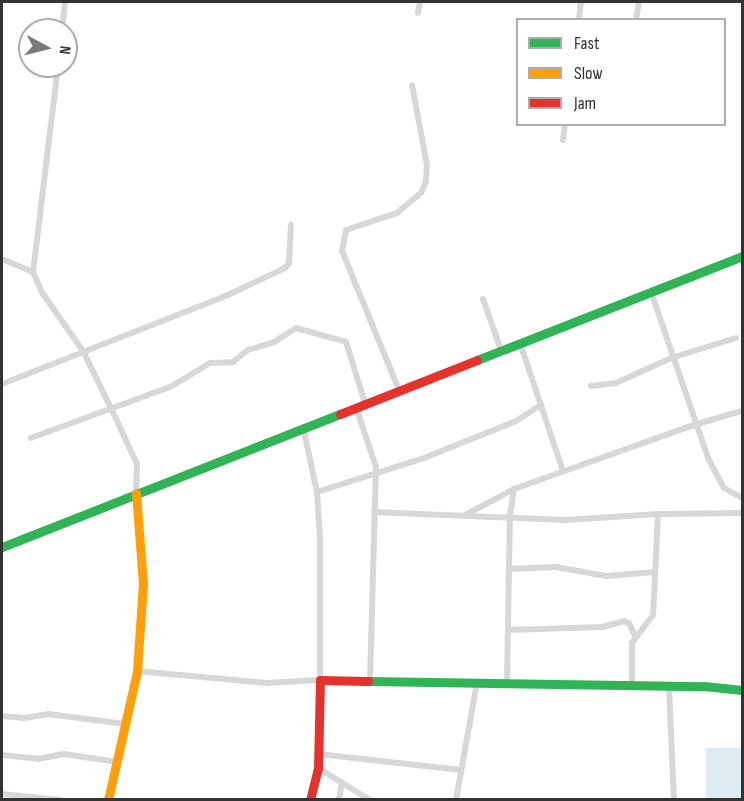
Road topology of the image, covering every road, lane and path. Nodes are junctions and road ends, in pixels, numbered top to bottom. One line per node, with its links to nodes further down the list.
1 (65, 2): 6 (street)
2 (420, 2): 5 (street)
3 (581, 2): 7 (street)
4 (639, 2): 8 (street)
5 (418, 13)
6 (63, 18)
7 (579, 18)
8 (636, 18)
9 (57, 78): 16 (street)
10 (412, 85): 26 (street)
11 (565, 126): 12 (street)
12 (563, 140)
13 (291, 225): 22 (street)
14 (742, 256): 17 (street)
15 (2, 259): 16 (street)
16 (33, 272): 22 (street)
17 (651, 292): 20 (street); 23 (street)
18 (483, 299): 21 (street)
19 (736, 339): 23 (street)
20 (520, 343): 21 (street); 28 (street)
21 (501, 350): 26 (street)
22 (83, 351): 24 (street); 29 (street)
23 (671, 358): 25 (street); 31 (street)
24 (2, 384)
25 (591, 386)
26 (399, 390): 27 (street)
27 (360, 405): 29 (street); 32 (street); 35 (street)
28 (541, 405): 34 (street); 35 (street)
29 (110, 406): 33 (street); 38 (street)
30 (742, 411): 31 (street)
31 (693, 425): 34 (street); 39 (street)
32 (303, 427): 37 (street); 38 (street)
33 (31, 438)
34 (563, 471): 36 (street)
35 (376, 476): 37 (street); 40 (street)
36 (514, 489): 43 (street); 44 (street)
37 (317, 492): 51 (street)
38 (136, 493): 45 (street); 50 (street)
39 (742, 498)
40 (374, 512): 43 (street); 52 (street)
41 (742, 513): 42 (street)
42 (658, 514): 44 (street); 47 (street)
43 (466, 515): 44 (street)
44 (510, 516): 46 (street)
45 (2, 547)
46 (509, 569): 47 (street); 48 (street)
47 (655, 572): 49 (street)
48 (508, 630): 49 (street); 54 (street)
49 (635, 636): 55 (street)
50 (137, 671): 51 (street); 59 (street)
51 (320, 680): 52 (street); 60 (street)
52 (370, 681): 53 (street)
53 (477, 682): 54 (street); 64 (street)
54 (507, 683): 55 (street)
55 (632, 687): 56 (street)
56 (669, 687): 57 (street); 74 (street)
57 (742, 690)
58 (2, 716): 59 (street)
59 (125, 724): 62 (street)
60 (318, 754): 63 (street); 64 (street)
61 (2, 755): 62 (street)
62 (117, 762): 69 (street)
63 (318, 768): 65 (street); 70 (street)
64 (461, 770): 73 (street)
65 (342, 782): 71 (street); 72 (street)
66 (2, 794): 67 (street)
67 (45, 799): 68 (street)
68 (60, 800)
69 (108, 800)
70 (310, 800)
71 (339, 800)
72 (370, 800)
73 (456, 800)
74 (675, 800)

